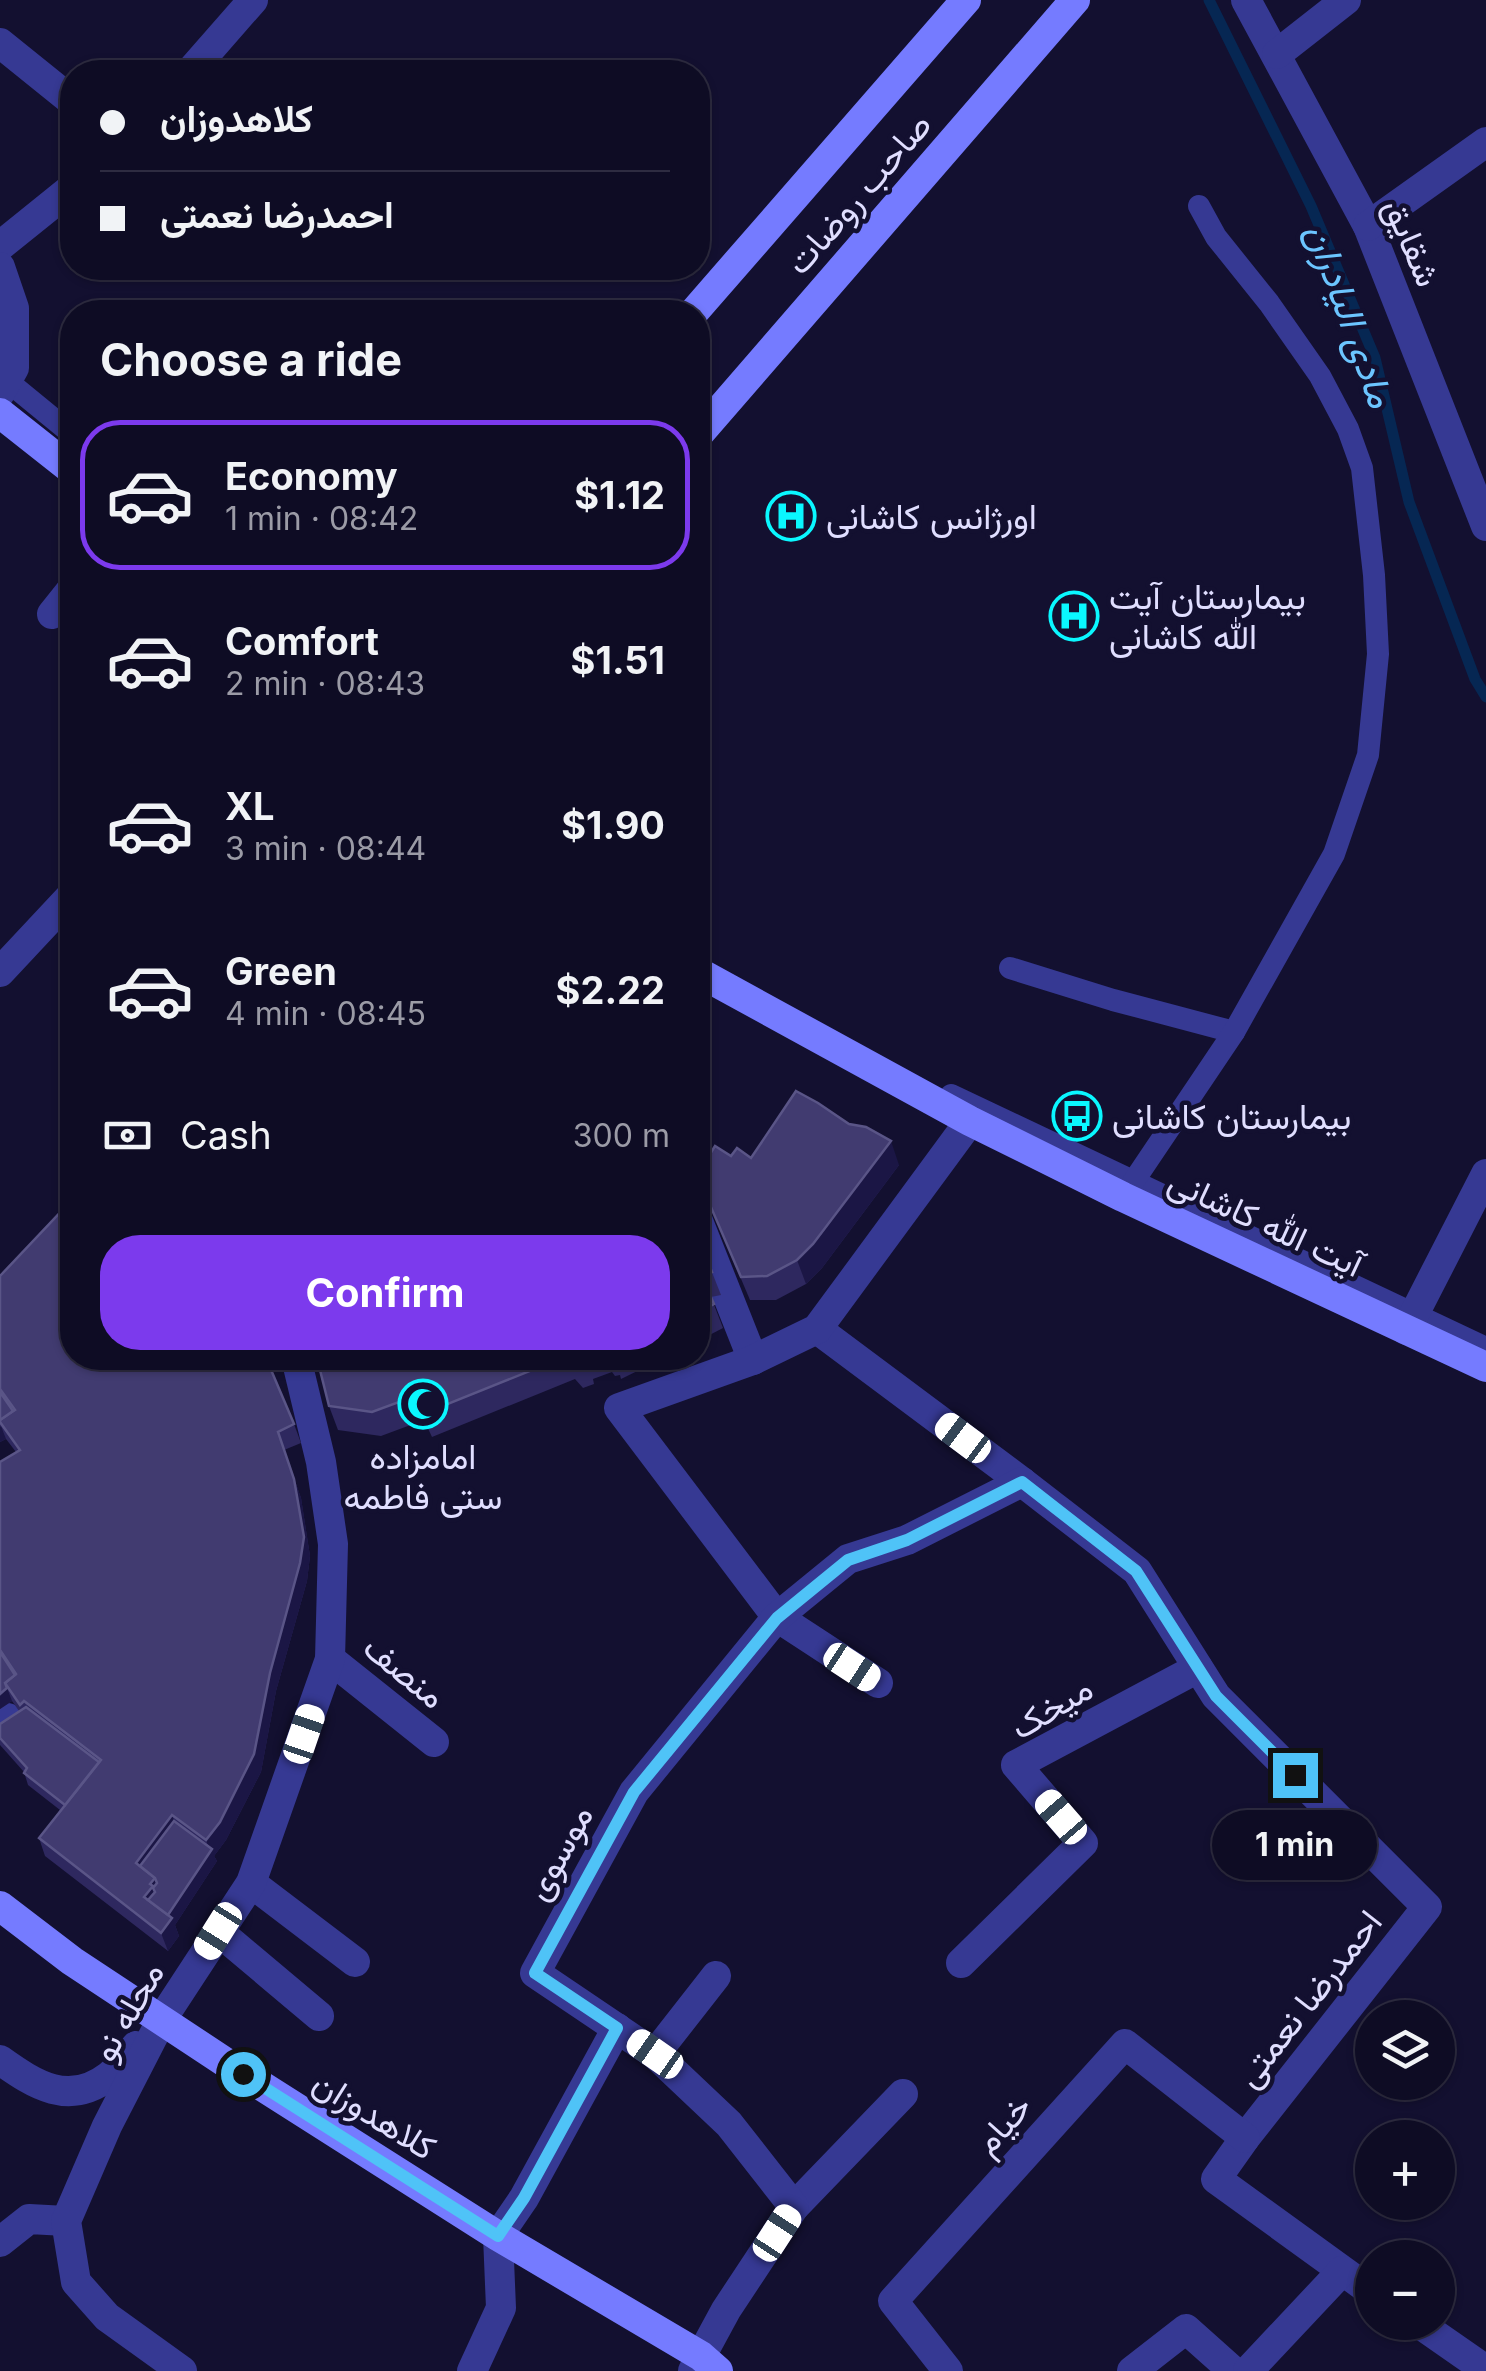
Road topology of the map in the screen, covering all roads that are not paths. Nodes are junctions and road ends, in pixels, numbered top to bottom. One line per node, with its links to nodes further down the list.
1 (253, 0): 8 (street)
2 (966, 0): 16 (street, صاحب روضات)
3 (1075, 0): 19 (street, صاحب روضات)
4 (1246, 0): 7 (street, شقایق)
5 (1346, 0): 7 (street)
6 (0, 44): 9 (street)
7 (1277, 54): 13 (street, شقایق)
8 (204, 60)
9 (60, 92)
10 (1486, 142): 13 (street)
11 (60, 198): 14 (street)
12 (1199, 206): 30 (lane)
13 (1368, 226): 22 (street, شقایق)
14 (0, 246)
15 (0, 267): 17 (street)
16 (704, 300)
17 (2, 383): 20 (lane)
18 (0, 413): 21 (street)
19 (710, 420)
20 (60, 425)
21 (60, 460)
22 (1486, 526)
23 (60, 604): 24 (street)
24 (52, 614)
25 (60, 908): 28 (street)
26 (710, 967): 33 (lane, آیت الله کاشانی)
27 (1010, 968): 30 (lane)
28 (0, 972)
29 (710, 979): 31 (street, آیت الله کاشانی)
30 (1234, 1032): 33 (lane)
31 (970, 1121): 33 (street, آیت الله کاشانی); 36 (street)
32 (1486, 1174): 35 (street)
33 (1129, 1190): 35 (street, آیت الله کاشانی)
34 (710, 1251): 38 (street)
35 (1410, 1322): 37 (lane, آیت الله کاشانی); 39 (street, آیت الله کاشانی)
36 (817, 1329): 38 (street); 41 (street, احمدرضا نعمتی)
37 (1486, 1348)
38 (753, 1360): 42 (street)
39 (1486, 1368)
40 (299, 1370): 43 (street, محله نو)
41 (1022, 1482): 42 (street, موسوی); 44 (street, احمدرضا نعمتی)
42 (777, 1618): 45 (street); 55 (street, موسوی)
43 (330, 1659): 46 (street, منصف); 47 (street, محله نو)
44 (1198, 1668): 51 (street, میخک); 59 (street, احمدرضا نعمتی)
45 (878, 1683)
46 (434, 1742)
47 (251, 1883): 49 (street, محله نو); 50 (street)
48 (0, 1906): 54 (street, کلاهدوزان)
49 (218, 1931): 53 (street); 54 (street, محله نو)
50 (355, 1962)
51 (961, 1963)
52 (716, 1976): 56 (street)
53 (319, 2016)
54 (162, 2018): 57 (street); 61 (street, محله نو); 62 (street, کلاهدوزان)
55 (617, 2028): 56 (street); 62 (street)
56 (655, 2054): 60 (street)
57 (0, 2060)
58 (903, 2094): 60 (street)
59 (1245, 2138): 64 (street, احمدرضا نعمتی); 71 (street, خیام)
60 (794, 2207): 67 (street)
61 (66, 2221): 63 (street); 69 (street)
62 (498, 2236): 67 (street, کلاهدوزان); 70 (street)
63 (0, 2242)
64 (1342, 2272): 65 (street, احمدرضا نعمتی); 74 (street)
65 (1355, 2281)
66 (1443, 2340): 68 (street)
67 (704, 2366)
68 (1486, 2370)
69 (182, 2371)
70 (472, 2371)
71 (948, 2371)
72 (1132, 2371): 73 (street)
73 (1233, 2371)
74 (1248, 2371)

